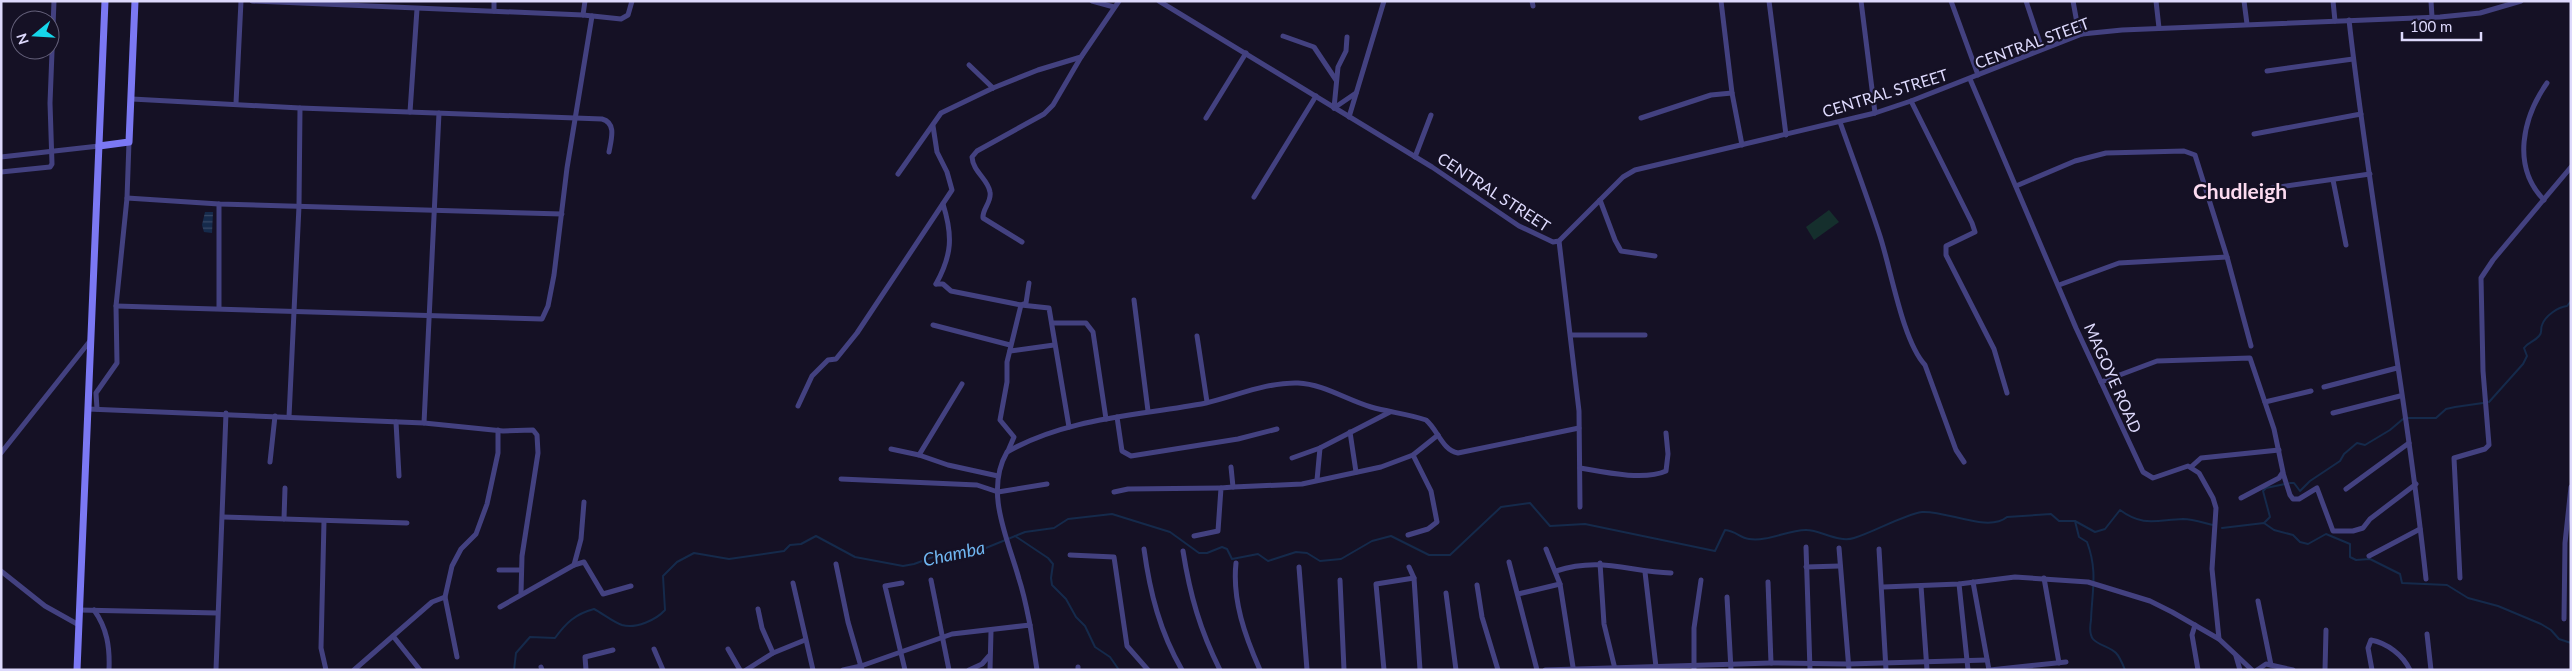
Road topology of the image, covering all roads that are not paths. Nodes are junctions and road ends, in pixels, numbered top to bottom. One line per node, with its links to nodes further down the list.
1 (54, 1): 73 (street)
2 (104, 1): 72 (main road)
3 (135, 1): 52 (main road)
4 (241, 1): 54 (street)
5 (252, 1): 24 (street)
6 (494, 1): 27 (street)
7 (585, 1): 28 (street)
8 (632, 1): 29 (street)
9 (1092, 1): 25 (street)
10 (1119, 1): 25 (street)
11 (1160, 1): 39 (street, CENTRAL STREET)
12 (1384, 1): 49 (street)
13 (1721, 1): 50 (street)
14 (1769, 1): 69 (street)
15 (1861, 1): 59 (street)
16 (1951, 1): 44 (street)
17 (2026, 1): 38 (street)
18 (2073, 1): 35 (street)
19 (2156, 1): 34 (street)
20 (2244, 1): 33 (street)
21 (2333, 1): 32 (street)
22 (2431, 1): 30 (street)
23 (2521, 1): 30 (street, CENTRAL STEET)
24 (345, 3): 26 (street)
25 (1114, 8): 40 (street)
26 (417, 9): 27 (street); 57 (street)
27 (494, 11): 28 (street)
28 (583, 15): 29 (street)
29 (592, 16): 63 (street)
30 (2432, 17): 31 (street, CENTRAL STEET)
31 (2349, 20): 32 (street, CENTRAL STEET); 41 (street)
32 (2335, 21): 33 (street, CENTRAL STEET)
33 (2247, 24): 34 (street, CENTRAL STEET)
34 (2159, 28): 35 (street, CENTRAL STEET)
35 (2082, 34): 38 (street, CENTRAL STEET)
36 (1284, 36): 46 (street)
37 (1347, 37): 46 (street)
38 (2042, 49): 44 (street, CENTRAL STEET)
39 (1246, 53): 51 (street, CENTRAL STREET); 64 (street)
40 (1081, 58): 48 (street); 94 (street)
41 (2353, 59): 43 (street); 60 (street)
42 (969, 65): 48 (street)
43 (2267, 71)
44 (1978, 76): 45 (street, CENTRAL STEET)
45 (1970, 79): 53 (street, CENTRAL STREET); 82 (street, MAGOYE ROAD)
46 (1336, 80): 56 (street)
47 (2547, 83): 87 (street)
48 (992, 88): 67 (street)
49 (1356, 93): 56 (street); 62 (street)
50 (1732, 93): 65 (street); 71 (street)
51 (1316, 96): 56 (street, CENTRAL STREET); 84 (street)
52 (132, 99): 54 (street); 70 (main road)
53 (1911, 101): 59 (street, CENTRAL STREET); 120 (street)
54 (236, 103): 55 (street)
55 (300, 108): 57 (street); 90 (street)
56 (1334, 108): 62 (street, CENTRAL STREET)
57 (410, 112): 58 (street)
58 (438, 113): 63 (street); 91 (street)
59 (1875, 113): 66 (street, CENTRAL STREET)
60 (2360, 114): 68 (street); 80 (street)
61 (1431, 116): 75 (street)
62 (1349, 117): 75 (street, CENTRAL STREET)
63 (575, 118): 74 (street); 92 (street)
64 (1206, 118)
65 (1641, 118)
66 (1840, 122): 69 (street, CENTRAL STREET); 154 (street)
67 (933, 126): 79 (street); 89 (street)
68 (2254, 134)
69 (1786, 135): 71 (street, CENTRAL STREET)
70 (129, 142): 72 (main road); 85 (street)
71 (1742, 145): 86 (street, CENTRAL STREET)
72 (99, 146): 73 (street); 111 (main road)
73 (52, 151): 76 (street); 78 (street)
74 (609, 152)
75 (1415, 156): 93 (street, CENTRAL STREET)
76 (1, 157)
77 (2571, 167): 87 (street)
78 (1, 172)
79 (898, 174)
80 (2370, 174): 81 (street); 115 (street)
81 (2333, 180): 83 (street); 95 (street)
82 (2016, 186): 97 (street); 99 (street, MAGOYE ROAD)
83 (2272, 188)
84 (1254, 197)
85 (127, 198): 88 (street); 102 (street)
86 (1600, 200): 93 (street, CENTRAL STREET); 96 (street)
87 (2544, 200): 208 (street)
88 (219, 204): 90 (street); 103 (street)
89 (944, 204): 101 (street); 124 (street)
90 (299, 206): 91 (street); 104 (street)
91 (433, 212): 92 (street); 105 (street)
92 (562, 214): 105 (street)
93 (1559, 241): 108 (street)
94 (1022, 242)
95 (2346, 245)
96 (1655, 256)
97 (2227, 257): 99 (street); 113 (street)
98 (1029, 282): 101 (street)
99 (2059, 286): 116 (street, MAGOYE ROAD)
100 (1134, 300): 127 (street)
101 (1021, 305): 106 (street); 114 (street)
102 (116, 306): 103 (street); 126 (street)
103 (219, 308): 104 (street)
104 (294, 310): 105 (street); 132 (street)
105 (428, 316): 136 (street)
106 (1052, 323): 112 (street); 134 (street)
107 (933, 325): 114 (street)
108 (1571, 334): 109 (street); 138 (street)
109 (1645, 335)
110 (1197, 336): 122 (street)
111 (90, 341): 125 (main road); 149 (street)
112 (1054, 345): 114 (street); 137 (street)
113 (2251, 346)
114 (1010, 348): 148 (street)
115 (2397, 368): 118 (street); 121 (street)
116 (2101, 382): 123 (street); 155 (street, MAGOYE ROAD)
117 (962, 384): 150 (street)
118 (2324, 387)
119 (2311, 390): 123 (street)
120 (2007, 393)
121 (2400, 396): 129 (street); 144 (street)
122 (1207, 402): 127 (street); 128 (street)
123 (2265, 402): 147 (street)
124 (798, 406)
125 (88, 408): 126 (street); 231 (main road)
126 (98, 409): 130 (street)
127 (1148, 411): 133 (street)
128 (1390, 412): 141 (street); 143 (street)
129 (2333, 413)
130 (226, 414): 131 (street); 176 (street)
131 (275, 416): 132 (street); 153 (street)
132 (289, 417): 135 (street)
133 (1118, 417): 134 (street); 139 (street)
134 (1106, 419): 137 (street)
135 (396, 422): 136 (street); 160 (street)
136 (424, 424): 140 (street)
137 (1069, 427): 148 (street)
138 (1579, 428): 143 (street); 157 (street)
139 (1277, 429)
140 (498, 430): 201 (street); 226 (street)
141 (1350, 432): 145 (street); 158 (street)
142 (1666, 433): 157 (street)
143 (1438, 434): 151 (street)
144 (2409, 443): 165 (street); 170 (street)
145 (1320, 448): 152 (street); 163 (street)
146 (891, 449): 150 (street)
147 (2279, 450): 155 (street, MAGOYE ROAD); 159 (street)
148 (1007, 452): 161 (street)
149 (1, 454)
150 (919, 455): 161 (street)
151 (1413, 455): 158 (street); 181 (street)
152 (1292, 458)
153 (270, 462)
154 (1964, 462)
155 (2191, 467): 243 (street)
156 (1231, 468): 166 (street)
157 (1580, 468): 175 (street)
158 (1356, 472): 163 (street)
159 (2283, 472): 165 (street); 173 (street)
160 (399, 476)
161 (998, 476): 171 (street)
162 (841, 479): 171 (street)
163 (1317, 480): 166 (street)
164 (1048, 484): 171 (street)
165 (2416, 484): 180 (street)
166 (1234, 487): 169 (street)
167 (2571, 487): 234 (street)
168 (285, 488): 177 (street)
169 (1221, 488): 172 (street); 182 (street)
170 (2346, 489)
171 (998, 492): 236 (street)
172 (1114, 492)
173 (2241, 498)
174 (584, 502): 195 (street)
175 (1580, 507)
176 (223, 517): 177 (street); 233 (street)
177 (284, 519): 178 (street)
178 (324, 521): 179 (street); 272 (street)
179 (407, 522)
180 (2420, 529): 190 (street); 209 (street)
181 (1408, 535)
182 (1194, 536)
183 (1806, 547): 198 (street)
184 (1839, 548): 196 (street)
185 (1546, 549): 203 (street)
186 (1879, 549): 222 (street)
187 (1144, 550): 287 (street)
188 (1183, 551): 288 (street)
189 (1070, 556): 286 (street)
190 (2368, 556)
191 (1236, 562): 289 (street)
192 (1509, 562): 225 (street)
193 (1600, 563): 203 (street); 204 (street); 266 (street)
194 (836, 564): 264 (street)
195 (574, 565): 220 (street); 223 (street)
196 (1840, 566): 198 (street); 263 (street)
197 (1299, 567): 290 (street)
198 (1806, 567): 262 (street)
199 (1409, 568): 206 (street)
200 (499, 570): 201 (street)
201 (520, 570): 223 (street)
202 (1, 571): 235 (street)
203 (1556, 571): 218 (street)
204 (1644, 572): 205 (street); 267 (street)
205 (1671, 573)
206 (1414, 578): 292 (street); 293 (street)
207 (2044, 578): 214 (street); 237 (street); 260 (street)
208 (2460, 578)
209 (2426, 579)
210 (932, 580): 242 (street)
211 (1340, 580): 291 (street)
212 (1701, 580): 268 (street)
213 (1768, 582): 258 (street)
214 (1973, 582): 219 (street); 254 (street)
215 (793, 583): 244 (street)
216 (902, 583): 248 (street)
217 (1477, 584): 295 (street)
218 (1560, 584): 225 (street); 265 (street)
219 (1959, 584): 221 (street); 253 (street)
220 (631, 586)
221 (1921, 586): 222 (street); 255 (street)
222 (1882, 587): 256 (street)
223 (521, 593): 229 (street)
224 (1446, 593): 294 (street)
225 (1518, 594): 296 (street)
226 (445, 597): 241 (street); 252 (street)
227 (1727, 597): 261 (street)
228 (2258, 601): 259 (street)
229 (500, 607)
230 (758, 609): 249 (street)
231 (79, 610): 232 (street); 235 (main road)
232 (94, 610): 233 (street); 270 (street)
233 (217, 613): 271 (street)
234 (2564, 619)
235 (79, 625): 269 (main road)
236 (1030, 625): 239 (street); 285 (street)
237 (2195, 625): 243 (street); 303 (street)
238 (2326, 630): 308 (street)
239 (991, 631): 242 (street); 250 (street)
240 (2427, 634): 311 (street)
241 (393, 636): 273 (street); 274 (street)
242 (941, 638): 248 (street); 282 (street)
243 (2219, 639): 251 (street)
244 (805, 640): 249 (street); 279 (street)
245 (654, 649): 276 (street)
246 (728, 649): 277 (street)
247 (613, 650): 275 (street)
248 (900, 652): 264 (street); 281 (street)
249 (772, 653): 278 (street)
250 (989, 656): 283 (street); 284 (street)
251 (2236, 656): 304 (street); 305 (street)
252 (457, 658)
253 (1966, 660): 254 (street); 255 (street); 301 (street)
254 (1987, 660): 302 (street)
255 (1926, 661): 256 (street); 300 (street)
256 (1886, 662): 263 (street); 299 (street)
257 (2066, 662): 260 (street)
258 (1769, 663): 261 (street); 262 (street); 298 (street)
259 (2271, 665): 306 (street); 307 (street)
260 (2057, 666): 302 (street)
261 (1731, 667): 268 (street)
262 (1809, 667): 263 (street)
263 (1849, 667)
264 (862, 668): 280 (street)
265 (1575, 668): 266 (street); 297 (street)
266 (1614, 668): 267 (street)
267 (1653, 668): 268 (street)
268 (1694, 668)
269 (77, 670)
270 (109, 670)
271 (216, 670)
272 (326, 670)
273 (354, 670)
274 (420, 670)
275 (586, 670)
276 (663, 670)
277 (740, 670)
278 (746, 670)
279 (812, 670)
280 (842, 670)
281 (905, 670)
282 (949, 670)
283 (969, 670)
284 (990, 670)
285 (1036, 670)
286 (1148, 670)
287 (1182, 670)
288 (1220, 670)
289 (1260, 670)
290 (1307, 670)
291 (1344, 670)
292 (1384, 670)
293 (1420, 670)
294 (1456, 670)
295 (1498, 670)
296 (1537, 670)
297 (1545, 670)
298 (1770, 670)
299 (1886, 670)
300 (1927, 670)
301 (1968, 670)
302 (1990, 670)
303 (2198, 670)
304 (2240, 670)
305 (2252, 670)
306 (2257, 670)
307 (2293, 670)
308 (2325, 670)
309 (2372, 670): 310 (street)
310 (2410, 670)
311 (2430, 670)

